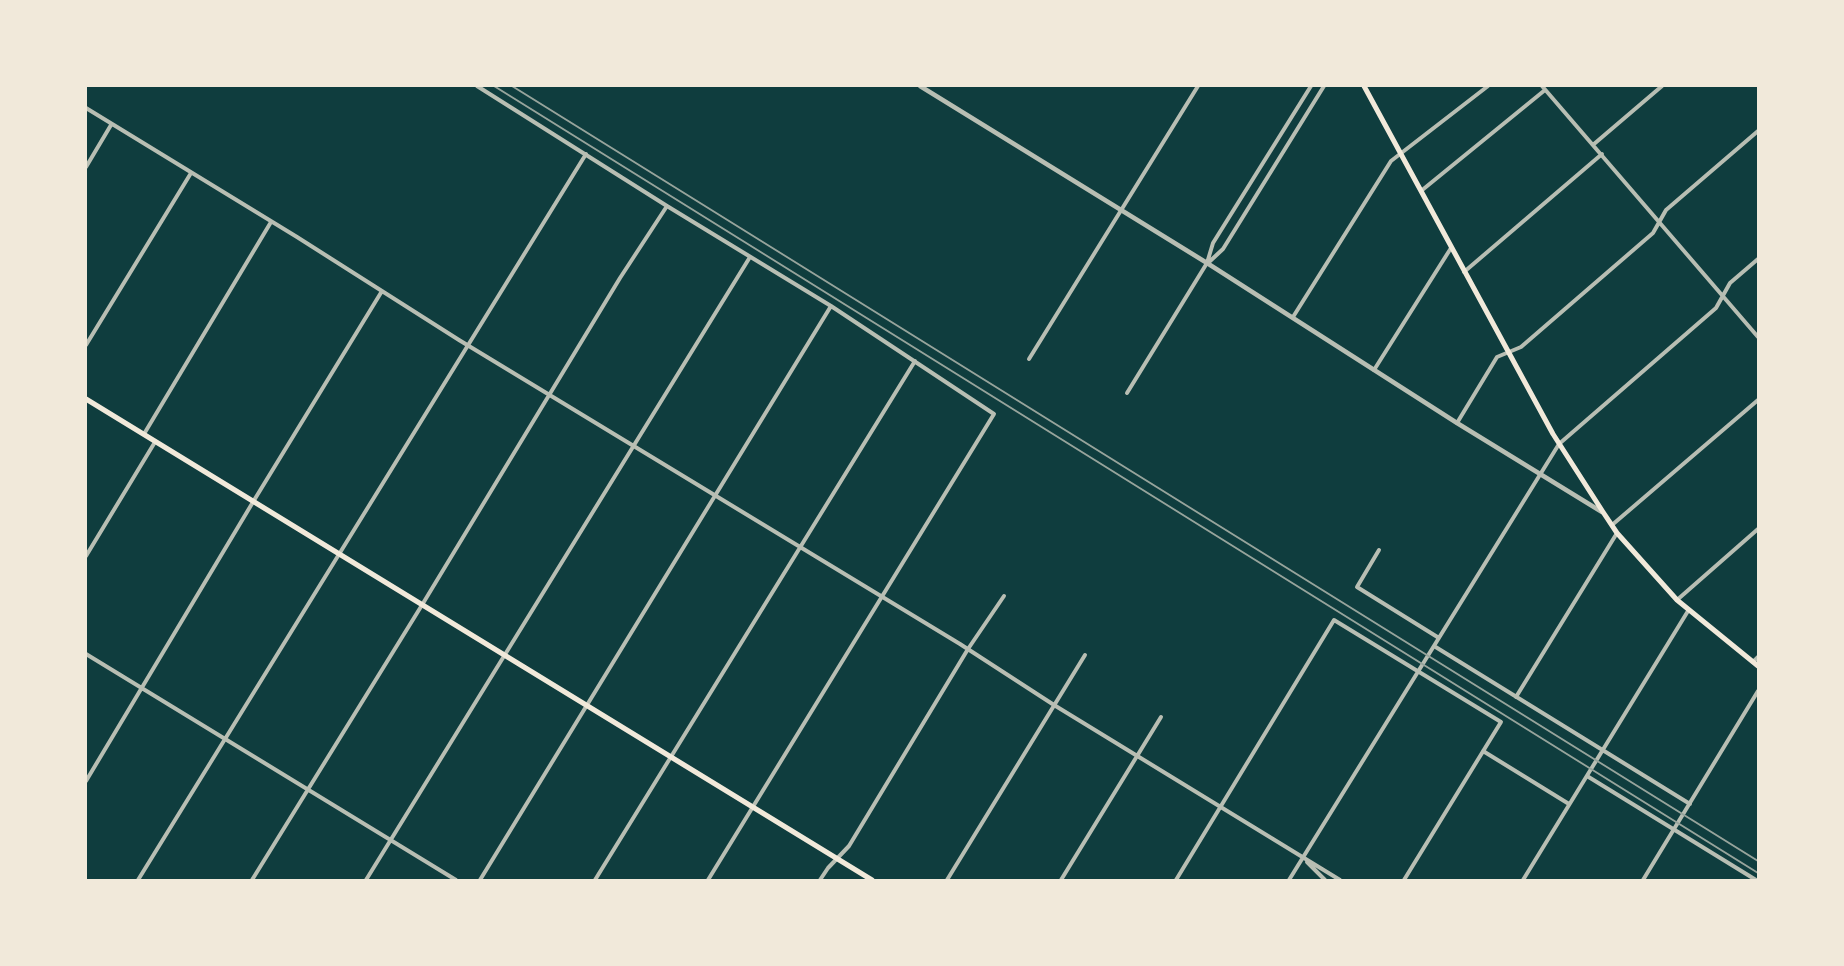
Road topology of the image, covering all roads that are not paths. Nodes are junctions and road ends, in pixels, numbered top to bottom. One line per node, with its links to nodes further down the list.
1 (477, 86): 15 (street)
2 (920, 86): 24 (street)
3 (1197, 86): 24 (street)
4 (1311, 86): 18 (street)
5 (1324, 86): 20 (street)
6 (1364, 86): 16 (main road)
7 (1488, 86): 16 (street)
8 (1542, 86): 10 (street)
9 (1662, 86): 14 (street)
10 (1545, 90): 14 (street); 22 (street)
11 (86, 108): 12 (street)
12 (111, 125): 19 (street); 21 (street)
13 (1758, 131): 25 (street)
14 (1594, 144): 17 (street)
15 (585, 154): 23 (street); 38 (street)
16 (1401, 154): 22 (main road); 35 (street)
17 (1602, 154): 25 (street); 31 (street)
18 (1264, 161): 20 (street); 30 (street)
19 (86, 167)
20 (1273, 167): 30 (street)
21 (191, 173): 26 (street); 37 (street)
22 (1421, 192): 27 (main road)
23 (667, 206): 28 (street); 44 (street)
24 (1120, 210): 30 (street); 40 (street)
25 (1659, 221): 33 (street); 39 (street)
26 (271, 222): 32 (street); 48 (street)
27 (1451, 248): 31 (main road); 42 (street)
28 (750, 257): 34 (street); 51 (street)
29 (1758, 259): 33 (street)
30 (1207, 263): 35 (street); 43 (street)
31 (1464, 272): 39 (main road)
32 (382, 291): 38 (street); 54 (street)
33 (1723, 295): 36 (street); 50 (street)
34 (831, 306): 41 (street); 53 (street)
35 (1293, 317): 42 (street)
36 (1758, 337)
37 (86, 345)
38 (468, 345): 44 (street); 61 (street)
39 (1508, 352): 47 (street); 50 (main road)
40 (1029, 359)
41 (915, 361): 59 (street); 63 (street)
42 (1374, 370): 47 (street)
43 (1126, 393)
44 (550, 394): 51 (street); 66 (street)
45 (86, 399): 48 (main road)
46 (1758, 400): 56 (street)
47 (1457, 423): 52 (street)
48 (143, 435): 49 (main road)
49 (155, 442): 54 (main road); 62 (street)
50 (1559, 444): 52 (street); 55 (main road)
51 (634, 445): 53 (street); 72 (street)
52 (1540, 473): 55 (street); 68 (street)
53 (715, 495): 59 (street); 81 (street)
54 (253, 502): 61 (main road); 77 (street)
55 (1603, 512): 56 (main road)
56 (1612, 525): 58 (main road)
57 (1758, 529): 65 (street)
58 (1617, 533): 65 (main road); 79 (street)
59 (800, 547): 63 (street); 87 (street)
60 (1379, 550): 68 (street)
61 (338, 554): 66 (main road); 83 (street)
62 (86, 555)
63 (883, 596): 70 (street); 93 (street)
64 (1004, 596): 70 (street)
65 (1677, 600): 67 (main road)
66 (422, 605): 72 (main road); 90 (street)
67 (1688, 611): 75 (main road); 85 (street)
68 (1439, 638): 69 (street)
69 (1434, 646): 76 (street); 79 (street)
70 (968, 649): 80 (street); 98 (street)
71 (86, 654): 77 (street)
72 (504, 655): 81 (main road); 96 (street)
73 (1085, 655): 80 (street)
74 (1758, 657): 75 (street)
75 (1756, 664)
76 (1418, 671): 84 (street); 94 (street); 97 (street)
77 (142, 689): 83 (street); 89 (street)
78 (1758, 692): 92 (street)
79 (1516, 696): 85 (street)
80 (1054, 705): 86 (street); 108 (street)
81 (588, 706): 87 (main road); 103 (street)
82 (1161, 717): 86 (street)
83 (224, 737): 90 (street); 99 (street)
84 (1483, 750): 91 (street); 114 (street)
85 (1603, 750): 88 (street); 92 (street)
86 (1137, 756): 94 (street); 109 (street)
87 (670, 757): 93 (main road); 104 (street)
88 (1587, 776): 91 (street); 95 (street)
89 (86, 781)
90 (308, 790): 96 (street); 100 (street)
91 (1569, 804): 115 (street)
92 (1690, 804): 95 (street)
93 (753, 807): 98 (main road); 105 (street)
94 (1221, 808): 97 (street); 110 (street)
95 (1674, 830): 116 (street); 117 (street)
96 (391, 839): 101 (street); 102 (street)
97 (1303, 857): 111 (street); 112 (street); 113 (street)
98 (837, 859): 106 (street); 107 (main road)
99 (138, 880)
100 (252, 880)
101 (366, 880)
102 (456, 880)
103 (480, 880)
104 (595, 880)
105 (708, 880)
106 (820, 880)
107 (872, 880)
108 (947, 880)
109 (1061, 880)
110 (1176, 880)
111 (1288, 880)
112 (1324, 880)
113 (1340, 880)
114 (1404, 880)
115 (1523, 880)
116 (1643, 880)
117 (1753, 880)

